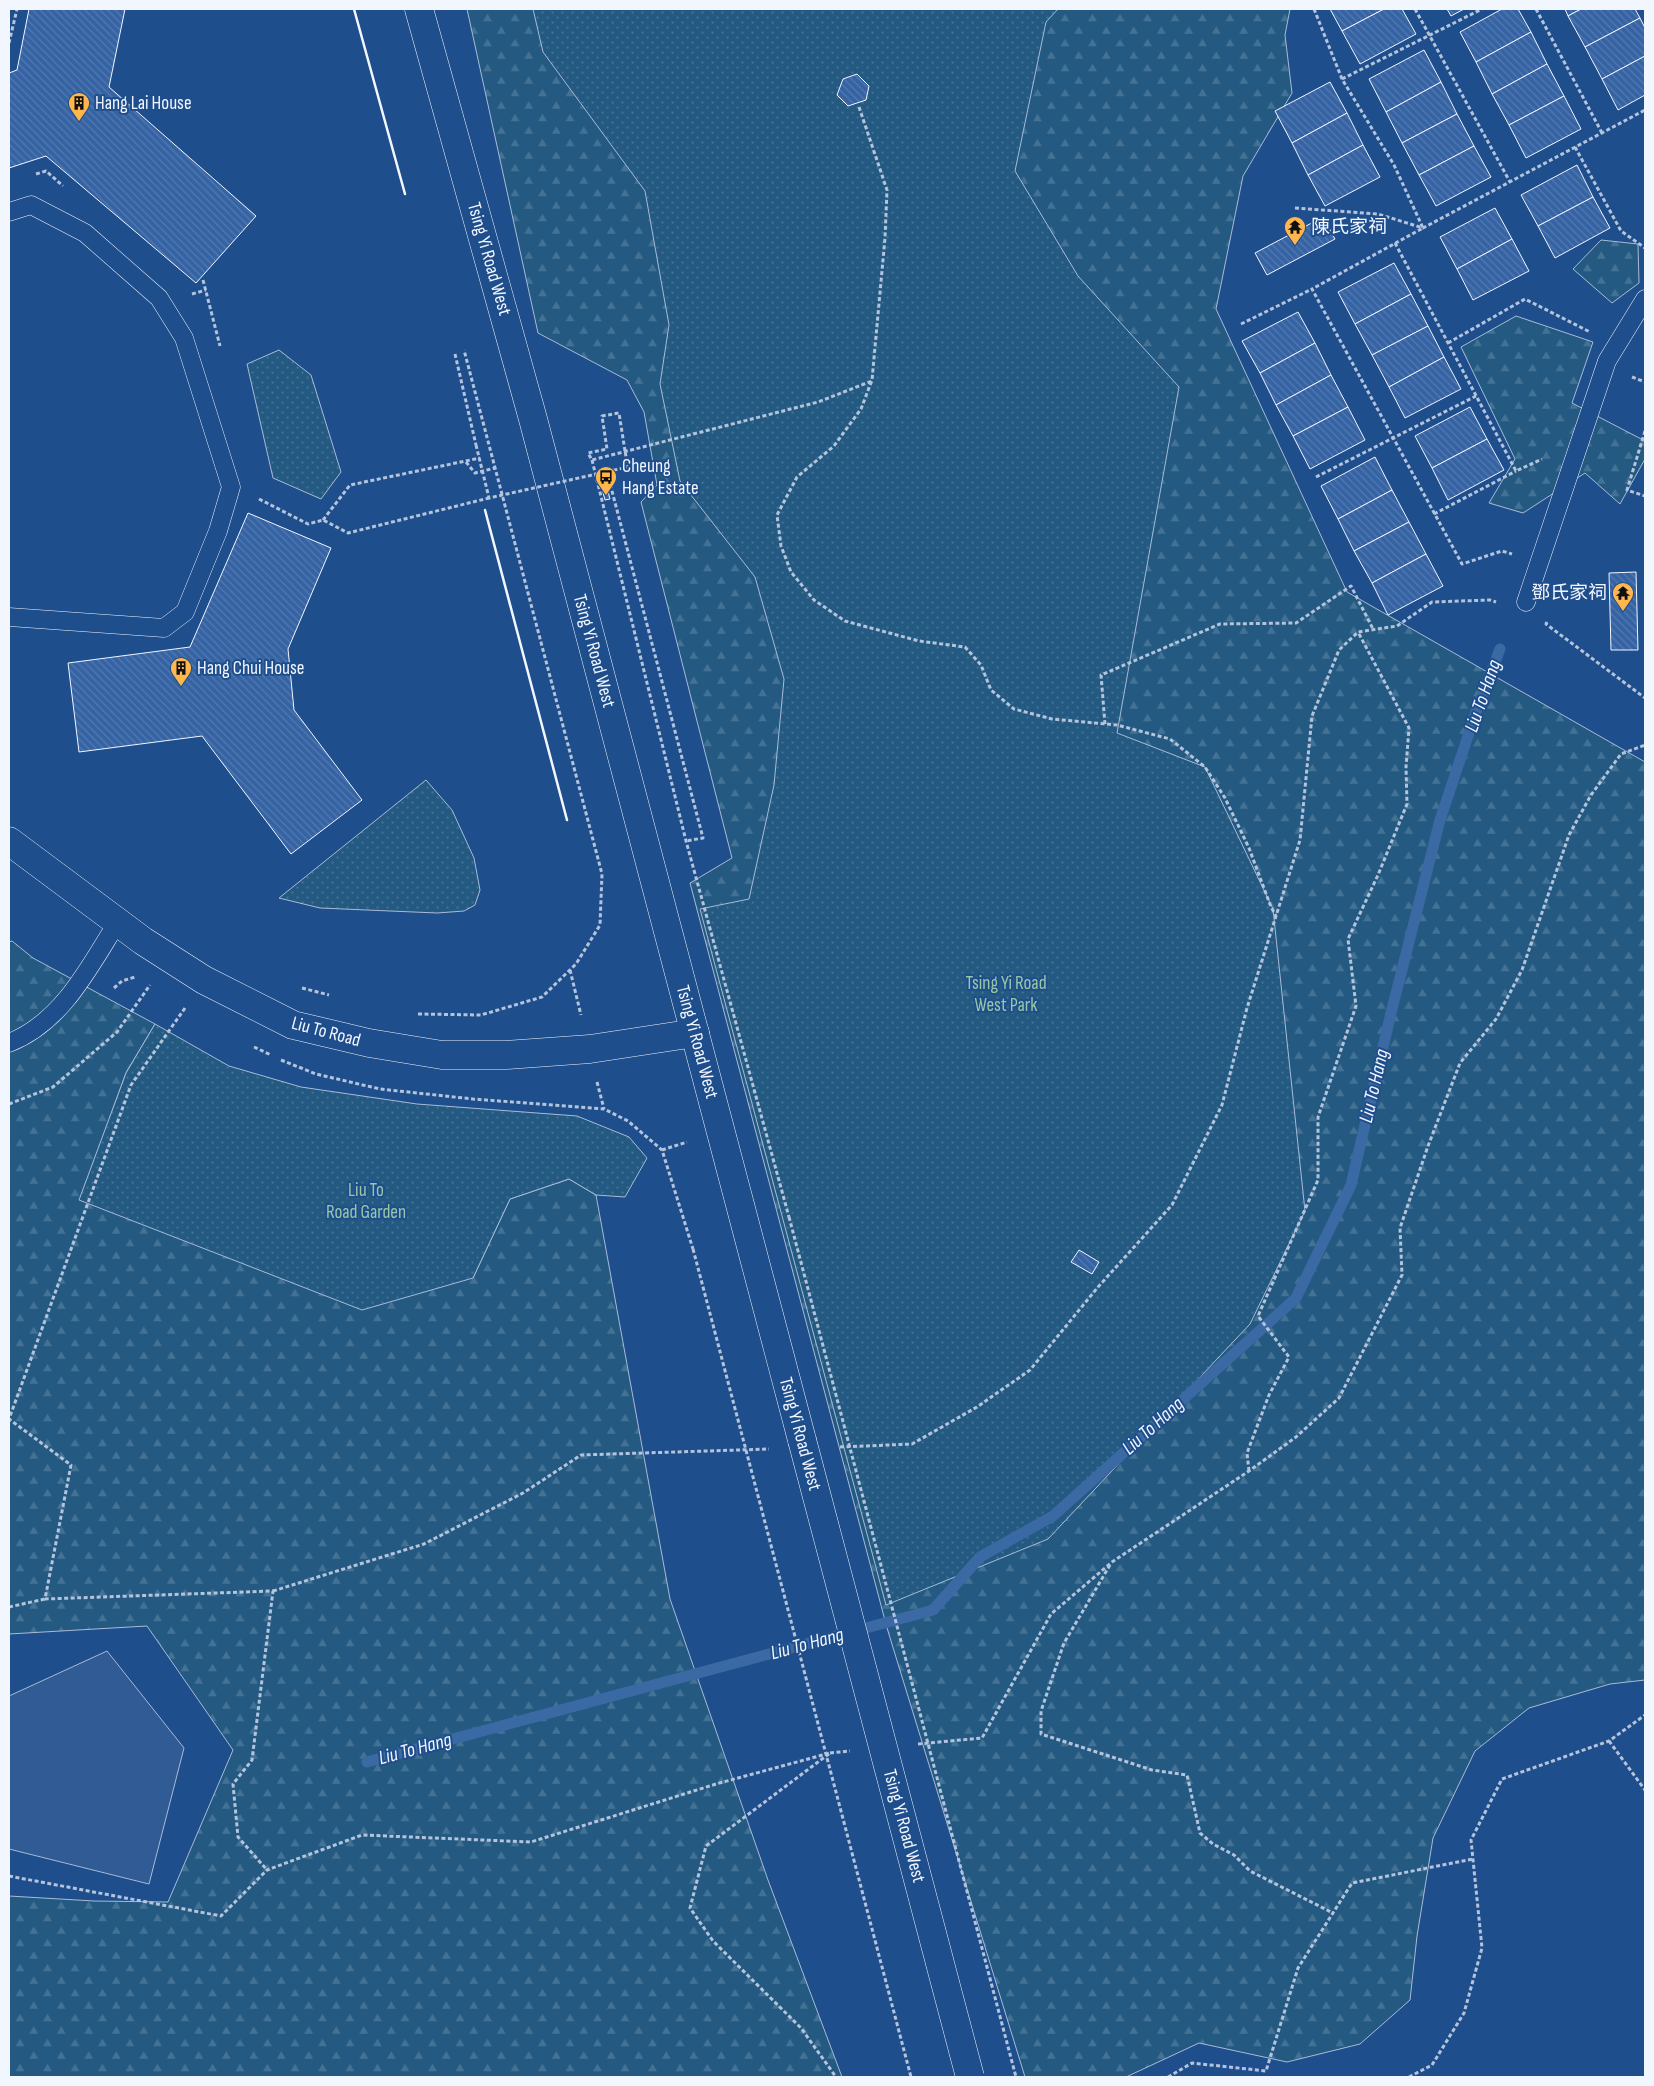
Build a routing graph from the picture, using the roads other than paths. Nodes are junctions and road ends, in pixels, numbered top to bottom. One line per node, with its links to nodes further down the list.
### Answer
1 (419, 9): 8 (main road, Tsing Yi Road West)
2 (9, 212): 5 (lane)
3 (1645, 299): 4 (lane)
4 (1526, 602)
5 (9, 617)
6 (9, 841): 7 (main road, Liu To Road)
7 (117, 923): 8 (main road, Liu To Road); 9 (lane)
8 (695, 1033): 10 (main road, Tsing Yi Road West, bridge)
9 (9, 1043)
10 (970, 2077)

